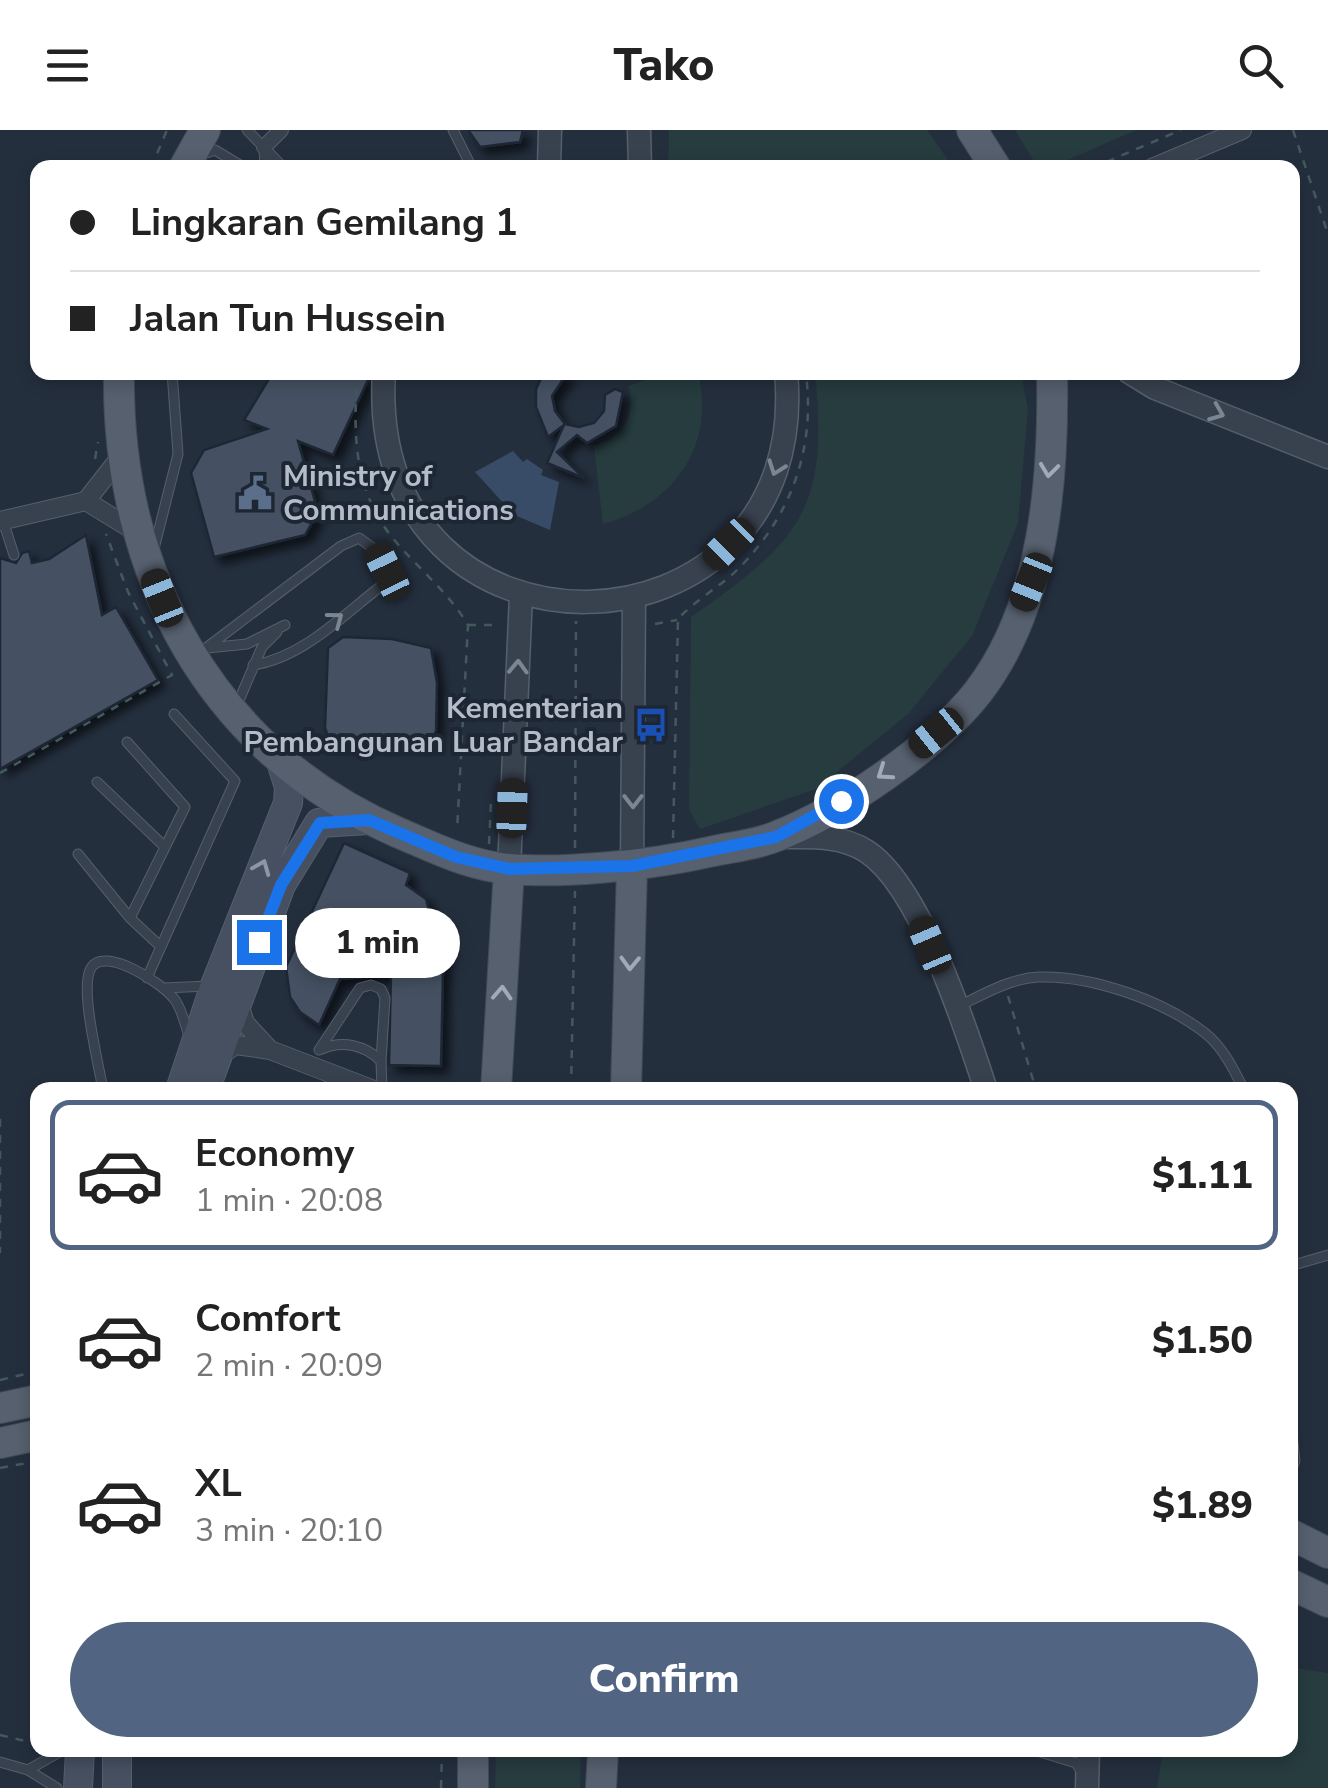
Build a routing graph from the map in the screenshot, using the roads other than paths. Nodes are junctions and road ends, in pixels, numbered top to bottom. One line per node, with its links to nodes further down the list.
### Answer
1 (246, 130): 9 (lane)
2 (281, 130): 9 (street)
3 (453, 130): 13 (lane)
4 (550, 130): 14 (street)
5 (639, 130): 15 (street)
6 (972, 130): 16 (main road)
7 (1242, 130): 17 (street)
8 (192, 147): 10 (lane)
9 (264, 147): 11 (lane); 12 (lane)
10 (232, 160)
11 (265, 160)
12 (276, 160)
13 (468, 160)
14 (548, 160)
15 (640, 160)
16 (991, 160)
17 (1171, 160)
18 (119, 380): 24 (main road)
19 (173, 380): 30 (lane)
20 (384, 380): 31 (street)
21 (787, 380): 32 (street, one-way to 32)
22 (1052, 380): 41 (main road, one-way to 41)
23 (1142, 380): 25 (street, one-way to 25)
24 (122, 455): 26 (street); 28 (main road)
25 (1328, 457)
26 (86, 501): 27 (street); 28 (street)
27 (2, 521): 29 (lane)
28 (138, 533): 30 (main road)
29 (14, 554)
30 (149, 567): 33 (main road)
31 (521, 594): 32 (street); 45 (street, one-way to 31)
32 (634, 599): 44 (street, one-way to 44)
33 (194, 646): 34 (lane); 34 (lane, one-way to 33); 35 (main road)
34 (253, 665): 35 (lane)
35 (234, 712): 38 (main road)
36 (174, 714): 47 (lane)
37 (127, 742): 42 (lane)
38 (281, 762): 40 (main road); 50 (main road, one-way to 38)
39 (97, 782): 42 (lane)
40 (369, 820): 45 (main road); 50 (main road)
41 (776, 837): 44 (main road); 51 (street)
42 (165, 847): 46 (lane)
43 (78, 854): 46 (lane)
44 (632, 866): 45 (main road); 63 (main road, one-way to 63)
45 (509, 869): 62 (main road, one-way to 45)
46 (130, 918): 47 (lane)
47 (161, 947): 48 (lane)
48 (147, 978): 49 (lane); 57 (lane)
49 (164, 988): 50 (lane); 54 (lane)
50 (226, 992): 52 (street); 54 (main road)
51 (956, 1008): 64 (street); 65 (lane)
52 (270, 1050): 54 (street); 56 (street)
53 (319, 1050): 55 (lane); 55 (lane); 56 (lane)
54 (204, 1053): 58 (main road); 59 (main road)
55 (380, 1061): 61 (lane)
56 (306, 1065): 60 (street)
57 (101, 1082)
58 (185, 1082)
59 (206, 1082)
60 (355, 1082)
61 (379, 1082)
62 (496, 1082)
63 (626, 1082)
64 (983, 1082)
65 (1239, 1082)
66 (1328, 1256): 67 (lane)
67 (1298, 1264)
68 (30, 1402): 69 (main road)
69 (0, 1408)
70 (30, 1439): 71 (main road)
71 (4, 1454)
72 (1298, 1538): 73 (main road)
73 (1328, 1553)
74 (1298, 1588): 75 (main road)
75 (1328, 1602)
76 (51, 1757): 84 (lane)
77 (80, 1757): 87 (main road)
78 (118, 1757): 88 (main road)
79 (474, 1757): 89 (main road)
80 (603, 1757): 90 (main road)
81 (1057, 1757): 85 (lane)
82 (1088, 1757): 85 (street)
83 (0, 1762): 84 (lane)
84 (28, 1770): 86 (lane)
85 (1087, 1784)
86 (56, 1788)
87 (78, 1788)
88 (117, 1788)
89 (473, 1788)
90 (601, 1788)

